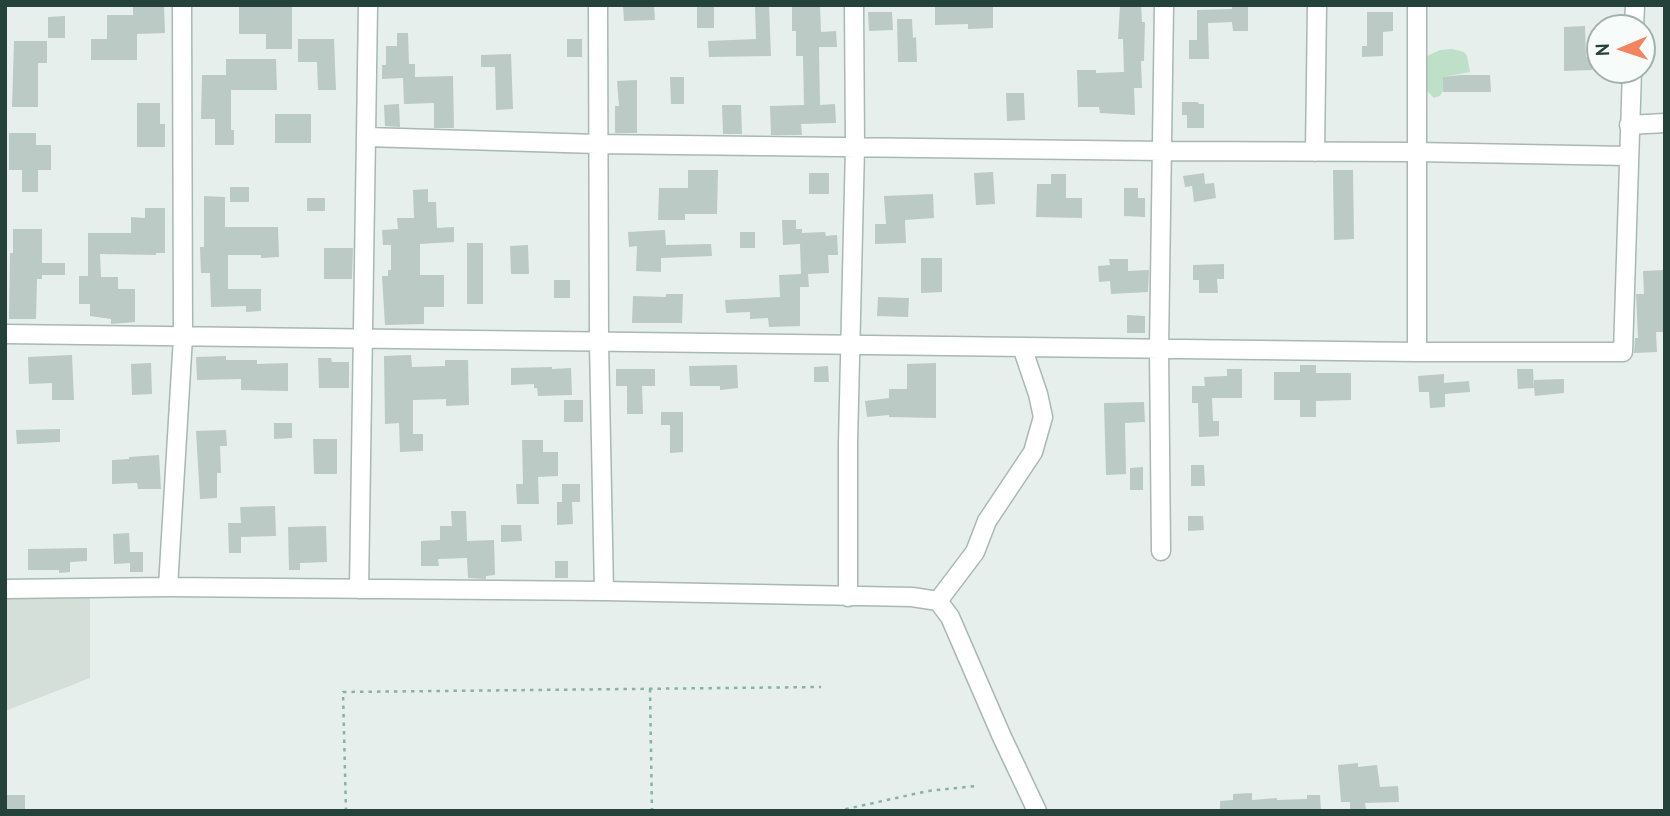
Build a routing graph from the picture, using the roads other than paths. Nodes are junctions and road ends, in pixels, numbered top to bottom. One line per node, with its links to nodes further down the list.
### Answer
1 (182, 5): 19 (street)
2 (368, 5): 11 (street)
3 (598, 5): 12 (street)
4 (854, 5): 13 (street)
5 (1164, 5): 14 (street)
6 (1317, 5): 15 (street)
7 (1417, 5): 16 (street)
8 (1631, 84): 10 (street)
9 (1665, 123): 10 (street)
10 (1629, 125): 17 (street)
11 (367, 137): 12 (street); 20 (street)
12 (597, 144): 13 (street); 21 (street)
13 (855, 147): 14 (street); 22 (street)
14 (1163, 151): 15 (street); 24 (street)
15 (1315, 152): 16 (street)
16 (1416, 152): 17 (street); 25 (street)
17 (1628, 156): 25 (street)
18 (5, 334): 19 (street)
19 (183, 337): 20 (street); 27 (street)
20 (364, 340): 21 (street); 29 (street)
21 (599, 343): 22 (street); 30 (street)
22 (852, 345): 23 (street); 31 (street)
23 (1022, 347): 24 (street); 32 (street)
24 (1159, 349): 25 (street); 26 (street)
25 (1417, 352)
26 (1161, 551)
27 (168, 587): 28 (street); 29 (street)
28 (5, 589)
29 (359, 589): 30 (street)
30 (604, 592): 31 (street)
31 (848, 597): 32 (street)
32 (938, 601): 33 (street)
33 (1037, 811)

